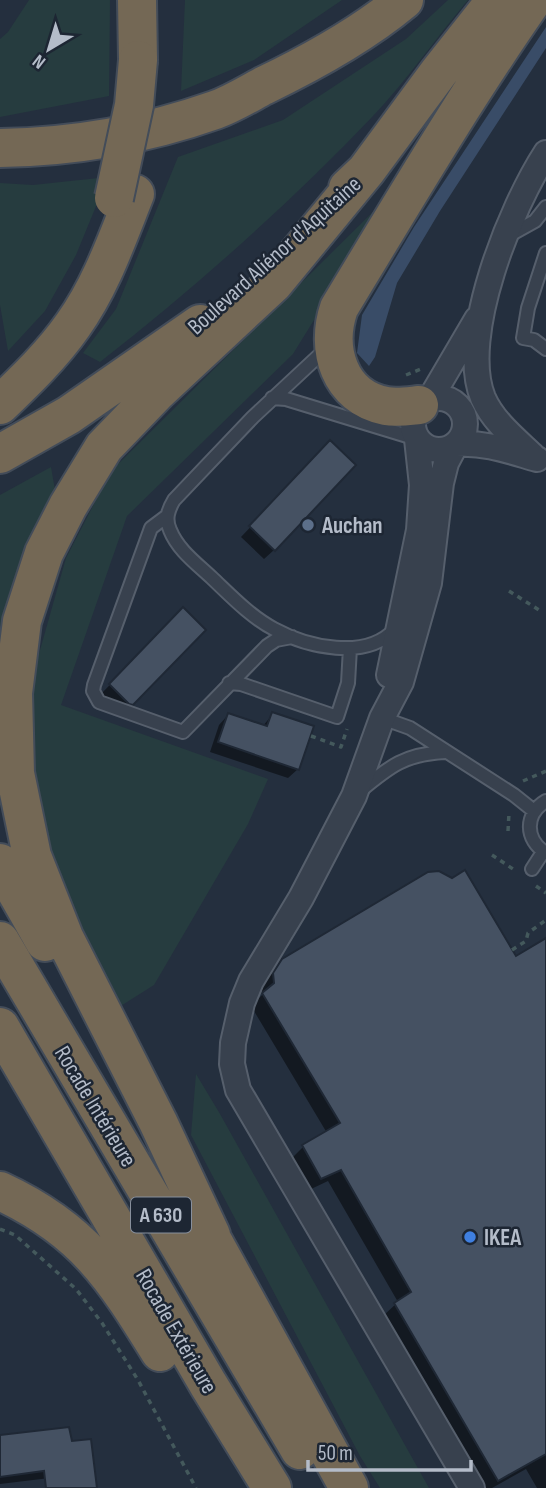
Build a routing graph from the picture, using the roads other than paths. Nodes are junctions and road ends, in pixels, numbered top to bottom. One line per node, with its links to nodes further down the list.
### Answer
1 (137, 0): 7 (highway)
2 (156, 0): 7 (highway)
3 (370, 0): 8 (highway)
4 (404, 0): 8 (highway)
5 (496, 0): 11 (highway, Boulevard Aliénor d'Aquitaine)
6 (533, 0): 17 (highway)
7 (148, 58): 12 (highway, bridge)
8 (216, 110): 9 (highway)
9 (0, 148)
10 (546, 153): 14 (street)
11 (366, 171): 24 (highway, Boulevard Aliénor d'Aquitaine); 42 (highway)
12 (124, 196): 19 (highway); 21 (highway)
13 (546, 207): 14 (lane)
14 (504, 237): 16 (street)
15 (546, 253): 18 (lane)
16 (481, 312): 22 (street); 25 (street)
17 (333, 342): 20 (lane); 22 (highway)
18 (546, 349)
19 (0, 381)
20 (272, 398): 22 (lane); 26 (lane)
21 (0, 405)
22 (422, 414): 23 (street); 23 (street); 27 (street)
23 (456, 444): 25 (street); 31 (street)
24 (0, 454)
25 (541, 462)
26 (167, 516): 28 (lane); 30 (lane)
27 (400, 623): 29 (lane); 31 (street)
28 (292, 637): 29 (lane); 30 (lane)
29 (350, 648): 30 (lane)
30 (229, 683)
31 (382, 718): 32 (lane); 33 (street)
32 (446, 751): 33 (lane); 35 (lane)
33 (354, 796): 47 (street)
34 (546, 802): 35 (lane)
35 (534, 811): 36 (lane)
36 (545, 852): 38 (lane)
37 (0, 863): 42 (highway)
38 (532, 869)
39 (0, 940): 45 (highway, Rocade Intérieure / A 630)
40 (0, 1027): 44 (highway, Rocade Extérieure / A 630)
41 (0, 1191): 43 (highway)
42 (211, 1235): 46 (highway)
43 (248, 1488)
44 (272, 1488)
45 (323, 1488)
46 (349, 1488)
47 (472, 1488)

